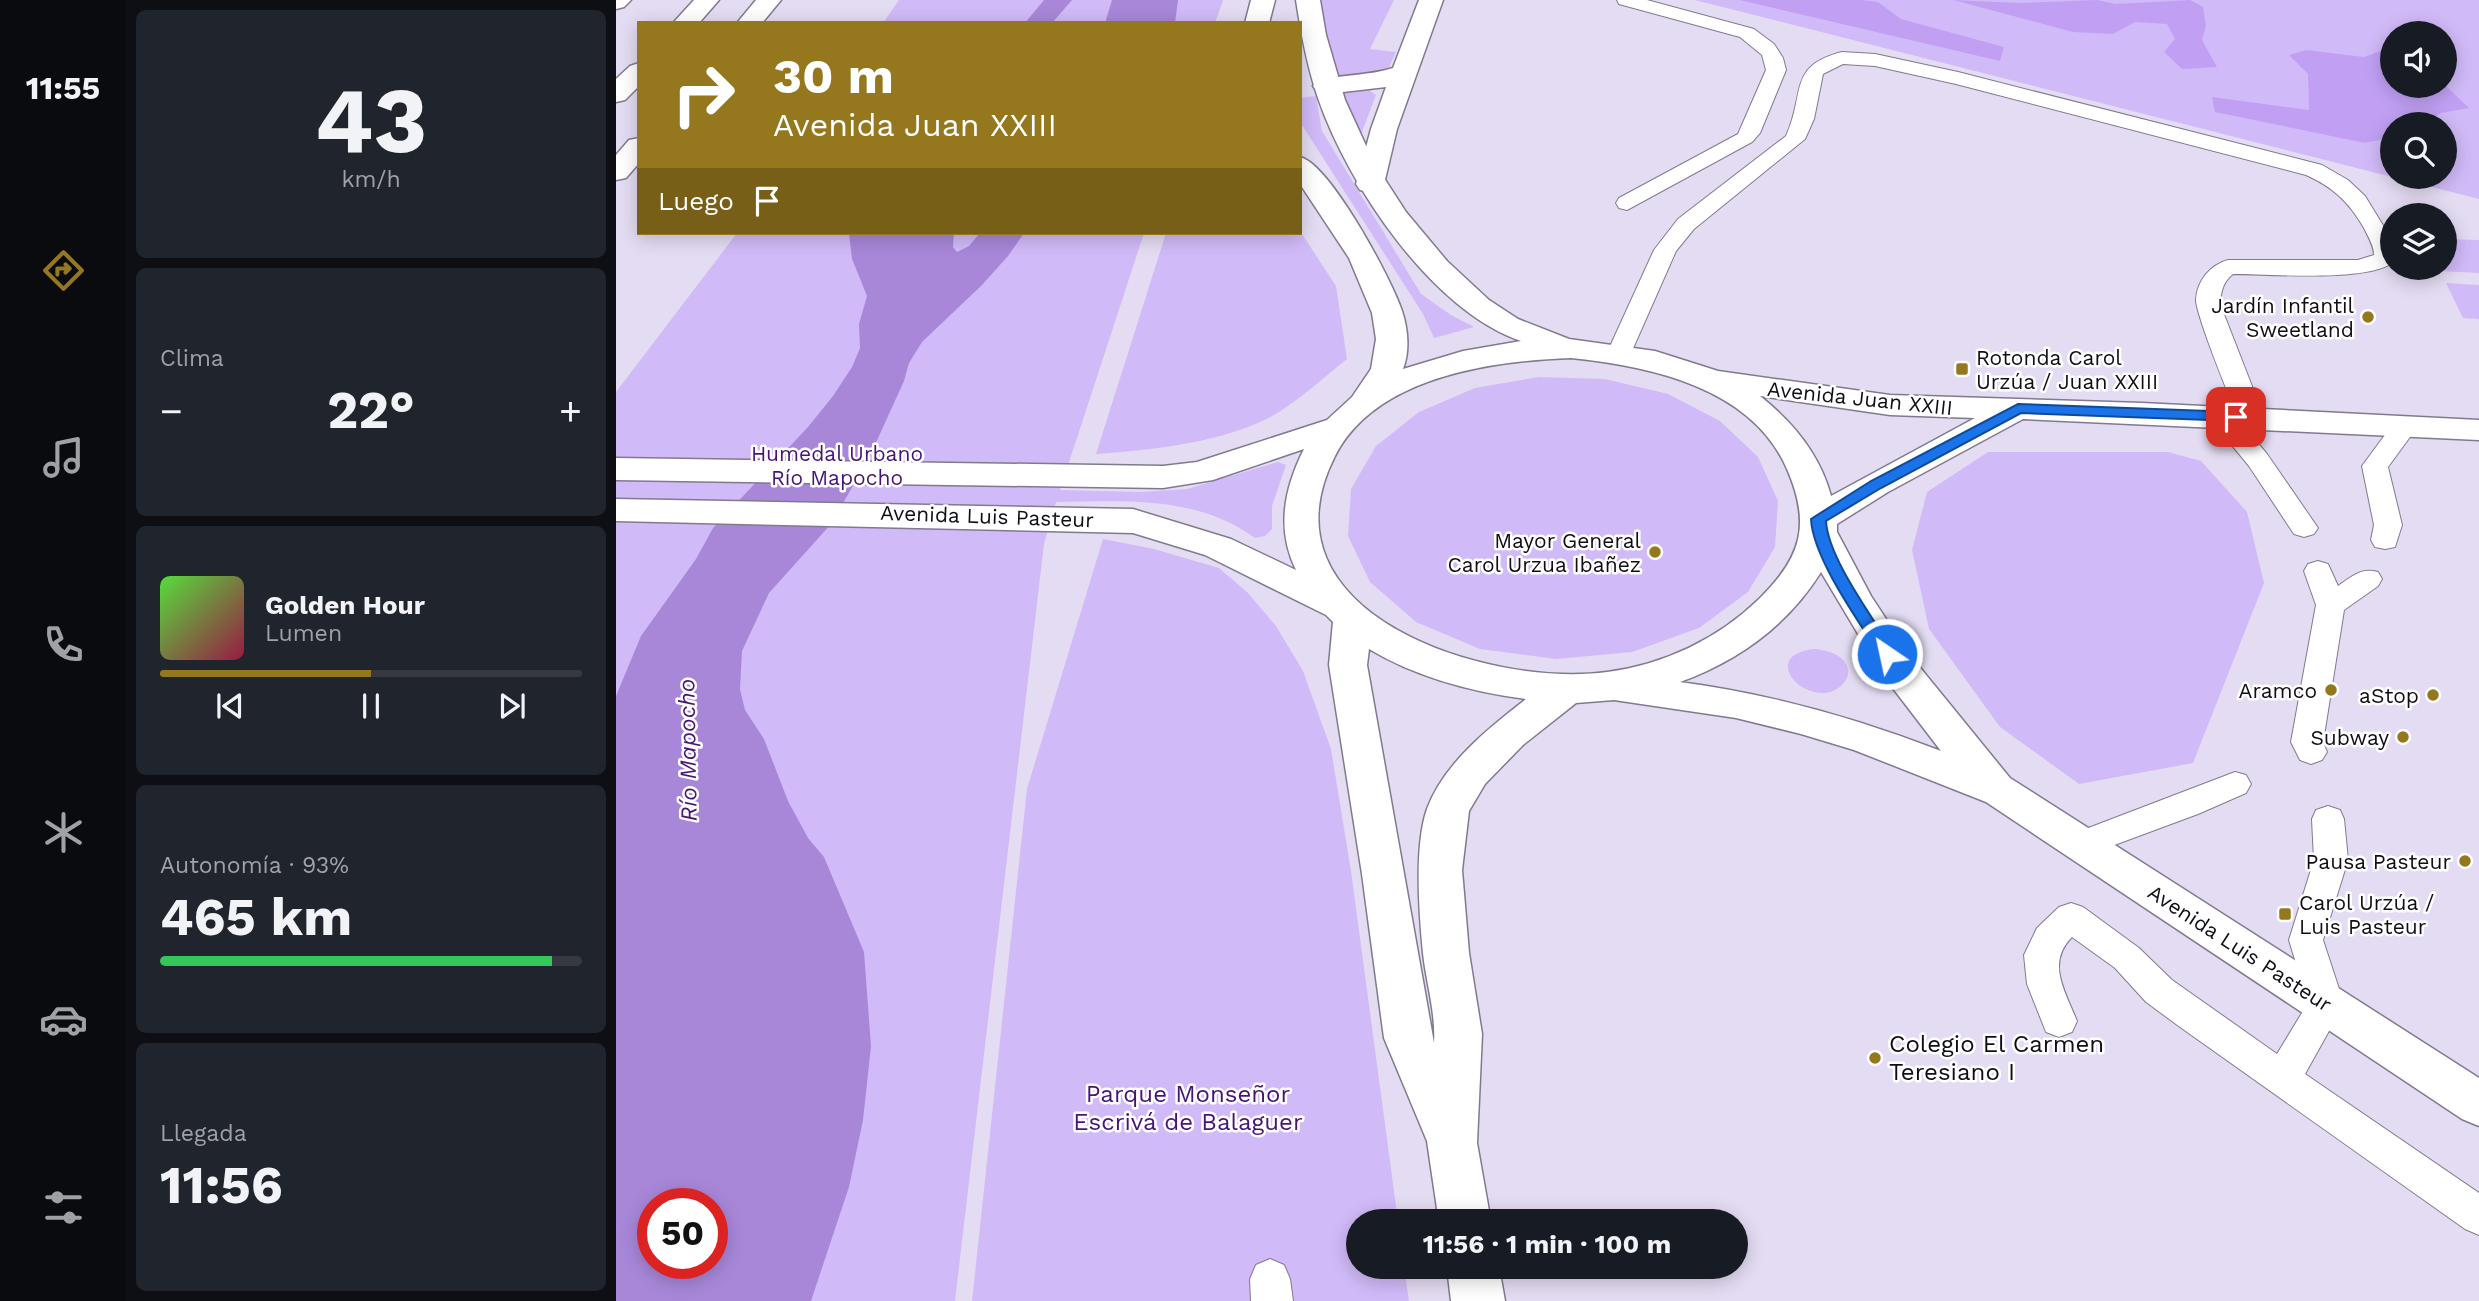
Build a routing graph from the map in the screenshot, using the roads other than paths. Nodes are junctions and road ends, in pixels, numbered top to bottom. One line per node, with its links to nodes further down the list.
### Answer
1 (707, 0): 7 (main road)
2 (769, 0): 8 (main road)
3 (1263, 0): 9 (main road)
4 (1308, 0): 12 (main road)
5 (1431, 0): 11 (main road)
6 (1626, 0): 18 (lane)
7 (687, 21)
8 (751, 21)
9 (1257, 21)
10 (637, 73): 13 (main road)
11 (1404, 73): 12 (main road); 17 (main road)
12 (1313, 88): 17 (main road)
13 (616, 94)
14 (637, 148): 16 (main road)
15 (1302, 168): 23 (main road)
16 (616, 172)
17 (1370, 184): 19 (main road)
18 (1627, 203)
19 (1571, 348): 20 (main road); 23 (main road)
20 (1619, 353): 21 (main road); 24 (lane)
21 (1703, 377): 22 (main road, Avenida Juan XXIII); 29 (main road)
22 (2018, 409): 24 (main road, Avenida Juan XXIII); 29 (main road, Avenida Juan XXIII)
23 (1351, 416): 27 (main road, Avenida Luis Pasteur); 35 (main road)
24 (2236, 417): 25 (main road, Avenida Juan XXIII); 30 (lane)
25 (2405, 426): 26 (main road, Avenida Juan XXIII); 31 (lane)
26 (2479, 430)
27 (616, 469)
28 (616, 510): 35 (main road, Avenida Luis Pasteur)
29 (1819, 526): 36 (main road); 39 (main road, Avenida Luis Pasteur)
30 (2304, 528)
31 (2385, 540)
32 (2318, 571): 34 (lane)
33 (2368, 579): 34 (lane)
34 (2330, 605): 37 (lane)
35 (1346, 613): 36 (main road, Avenida Luis Pasteur); 46 (main road)
36 (1586, 687): 39 (main road, Avenida Luis Pasteur); 46 (main road)
37 (2305, 747)
38 (2235, 784): 41 (lane)
39 (2001, 791): 41 (main road, Avenida Luis Pasteur)
40 (2328, 818): 42 (lane)
41 (2082, 844): 42 (main road, Avenida Luis Pasteur)
42 (2326, 1004): 44 (lane); 45 (main road, Avenida Luis Pasteur)
43 (2059, 1021): 44 (lane)
44 (2283, 1079): 48 (lane)
45 (2479, 1104)
46 (1452, 1143): 47 (main road)
47 (1463, 1209)
48 (2479, 1216)
49 (1475, 1279): 50 (main road)
50 (1478, 1301)

